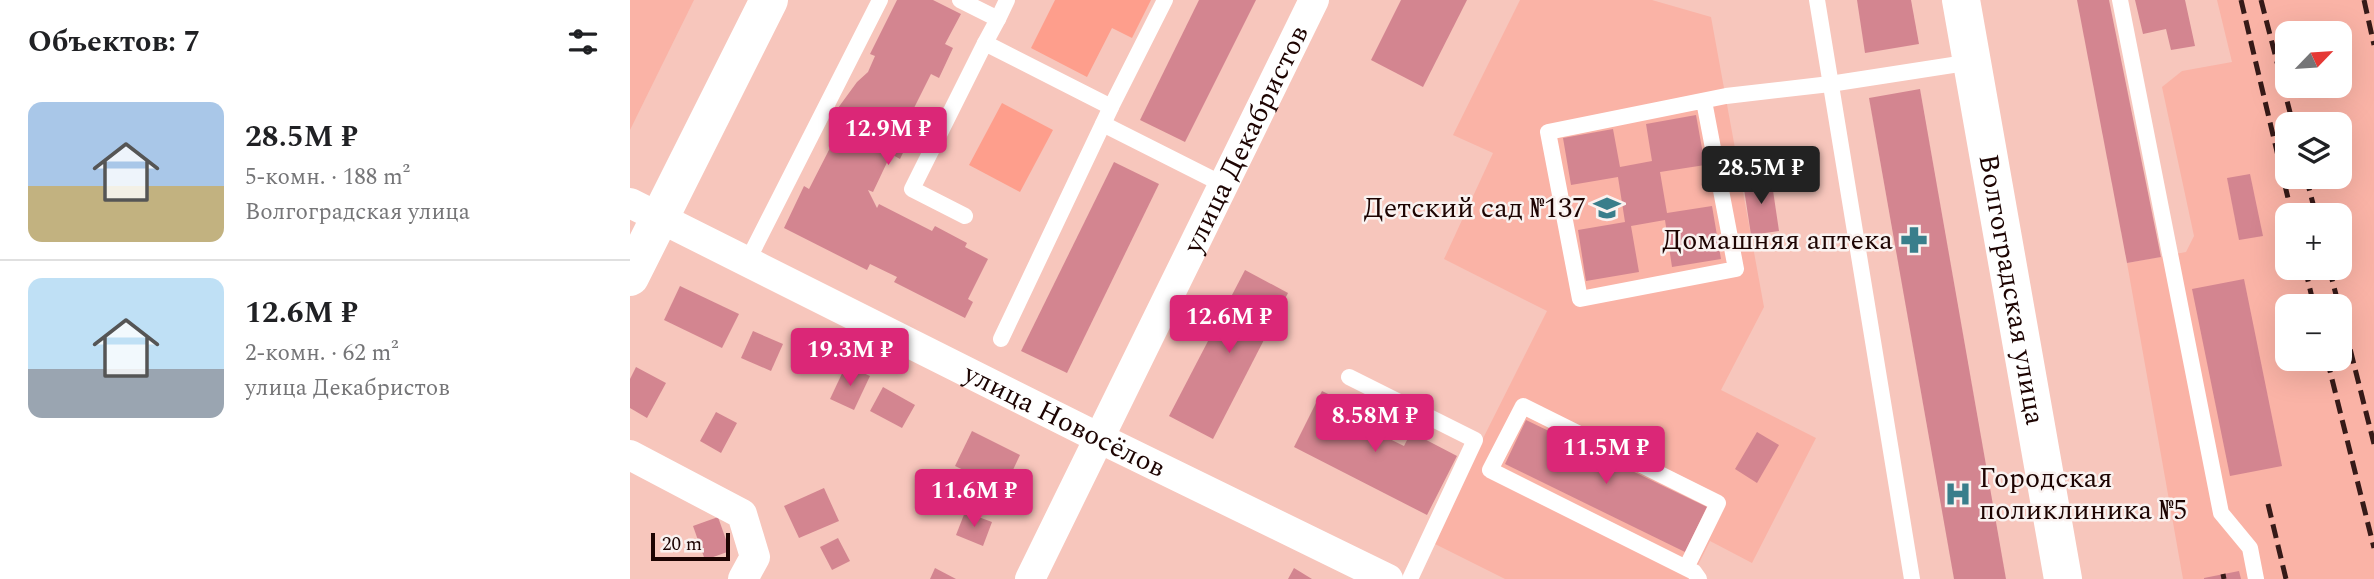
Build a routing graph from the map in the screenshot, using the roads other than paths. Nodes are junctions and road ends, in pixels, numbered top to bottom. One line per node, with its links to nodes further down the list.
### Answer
1 (768, 0): 18 (street)
2 (880, 0): 20 (lane)
3 (960, 0): 10 (lane)
4 (1007, 0): 10 (lane)
5 (1165, 0): 15 (lane)
6 (1314, 0): 17 (street, улица Декабристов)
7 (1817, 0): 13 (lane)
8 (1961, 0): 12 (street, Волгоградская улица)
9 (2120, 0): 34 (lane)
10 (998, 19): 11 (lane)
11 (985, 43): 15 (lane); 19 (lane)
12 (1972, 62): 13 (lane); 33 (street, Волгоградская улица)
13 (1829, 84): 14 (lane); 32 (lane)
14 (1704, 101): 14 (lane)
15 (1111, 107): 16 (lane)
16 (1103, 124): 17 (lane); 22 (lane)
17 (1224, 184): 24 (street, улица Декабристов)
18 (645, 211): 20 (street, улица Новосёлов); 21 (street)
19 (965, 216)
20 (748, 260): 24 (street, улица Новосёлов)
21 (630, 277)
22 (1001, 339)
23 (1349, 377): 30 (lane)
24 (1099, 438): 28 (street, улица Декабристов); 29 (street, улица Новосёлов)
25 (630, 454): 27 (street)
26 (1686, 568): 26 (lane); 31 (lane)
27 (743, 579)
28 (1030, 579)
29 (1388, 579)
30 (1410, 579)
31 (1699, 579)
32 (1912, 579)
33 (2063, 579)
34 (2256, 579)

